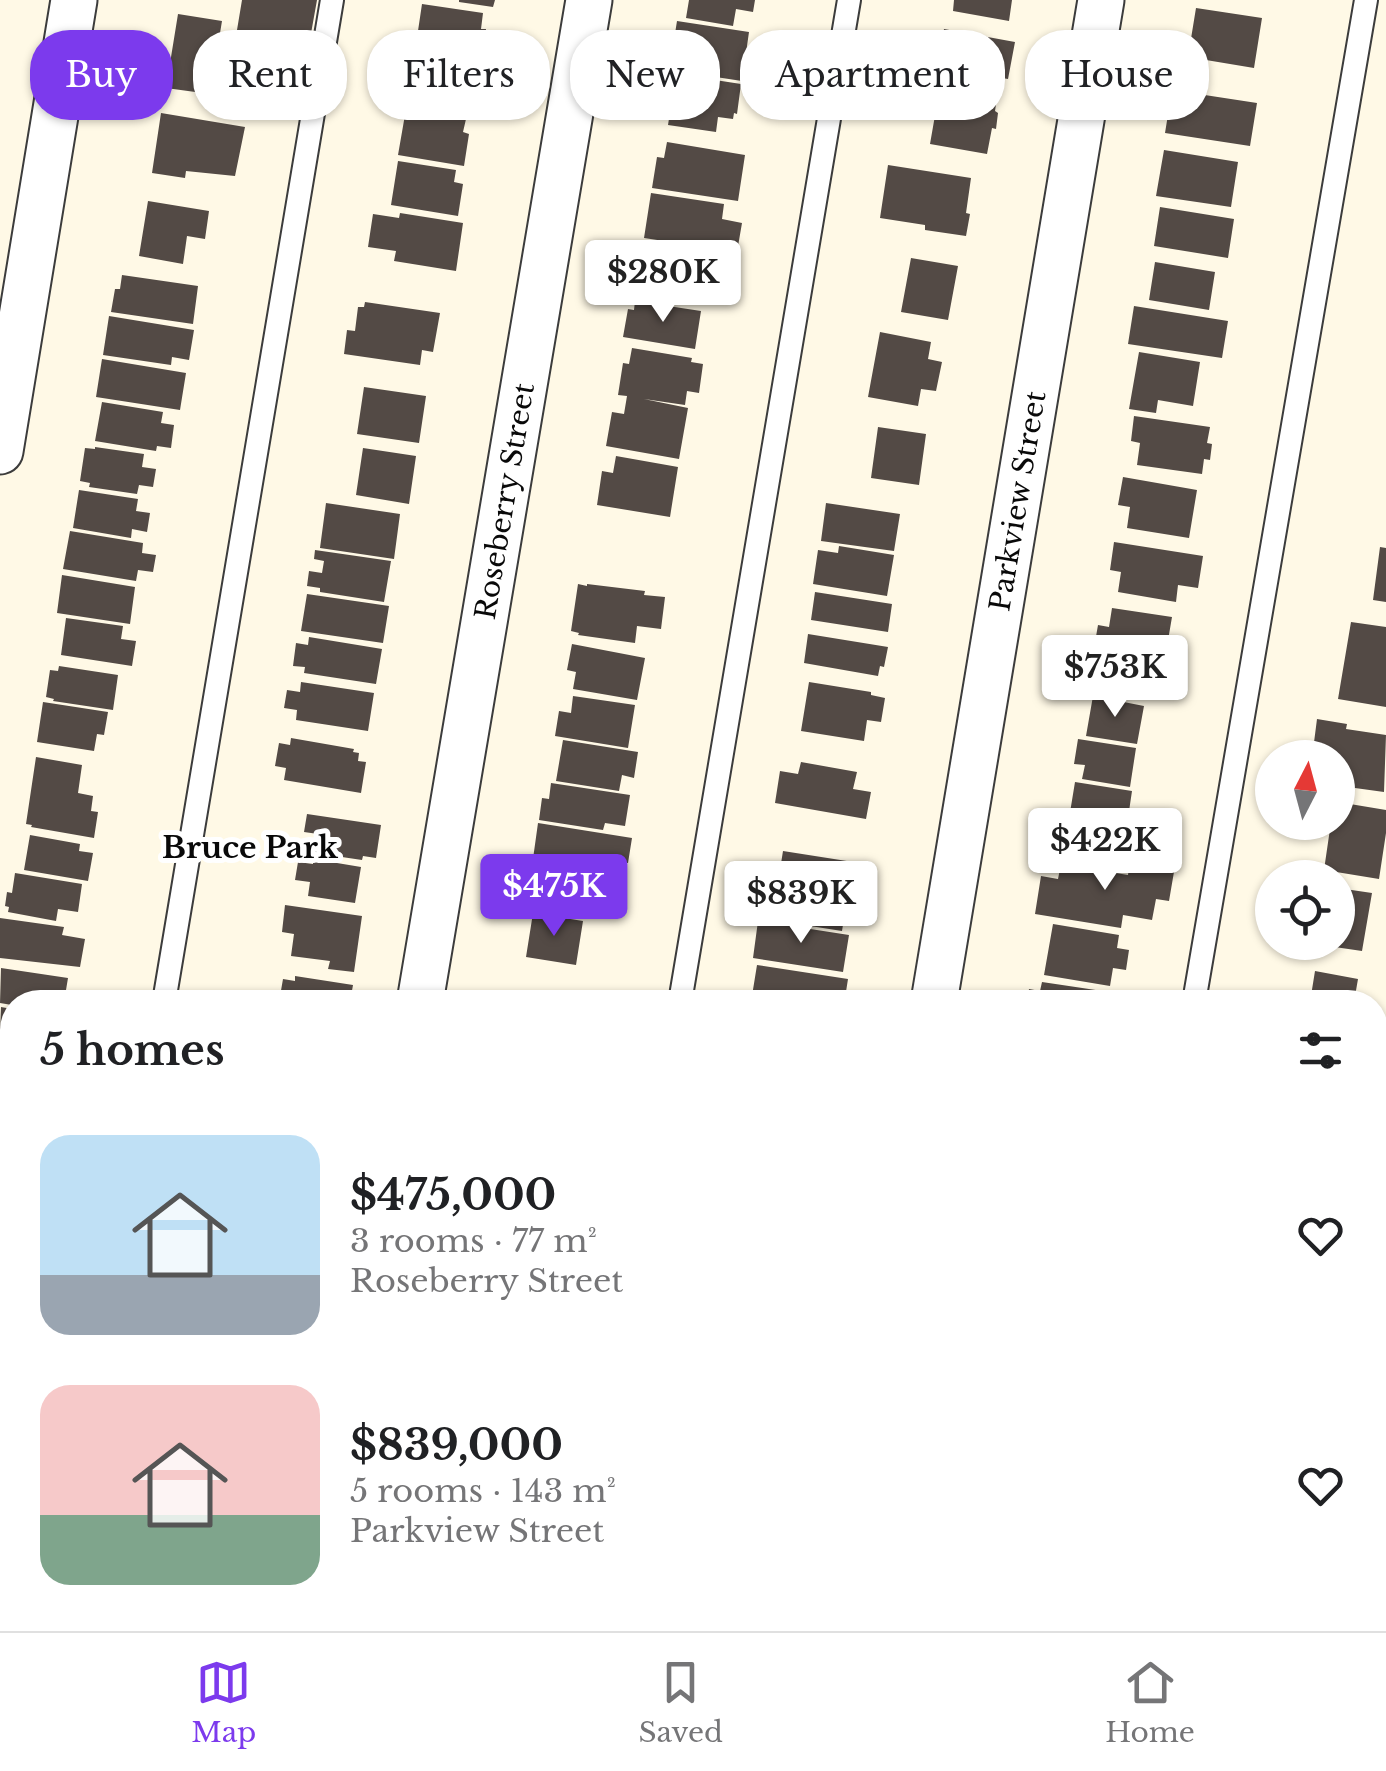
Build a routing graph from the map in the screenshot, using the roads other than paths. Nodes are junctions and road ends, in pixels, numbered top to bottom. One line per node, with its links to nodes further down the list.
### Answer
1 (74, 0): 7 (street)
2 (332, 0): 8 (lane)
3 (589, 0): 9 (street, Roseberry Street)
4 (849, 0): 10 (lane)
5 (1102, 0): 11 (street, Parkview Street)
6 (1366, 0): 12 (lane)
7 (0, 451)
8 (166, 990)
9 (422, 990)
10 (682, 990)
11 (936, 990)
12 (1196, 990)

